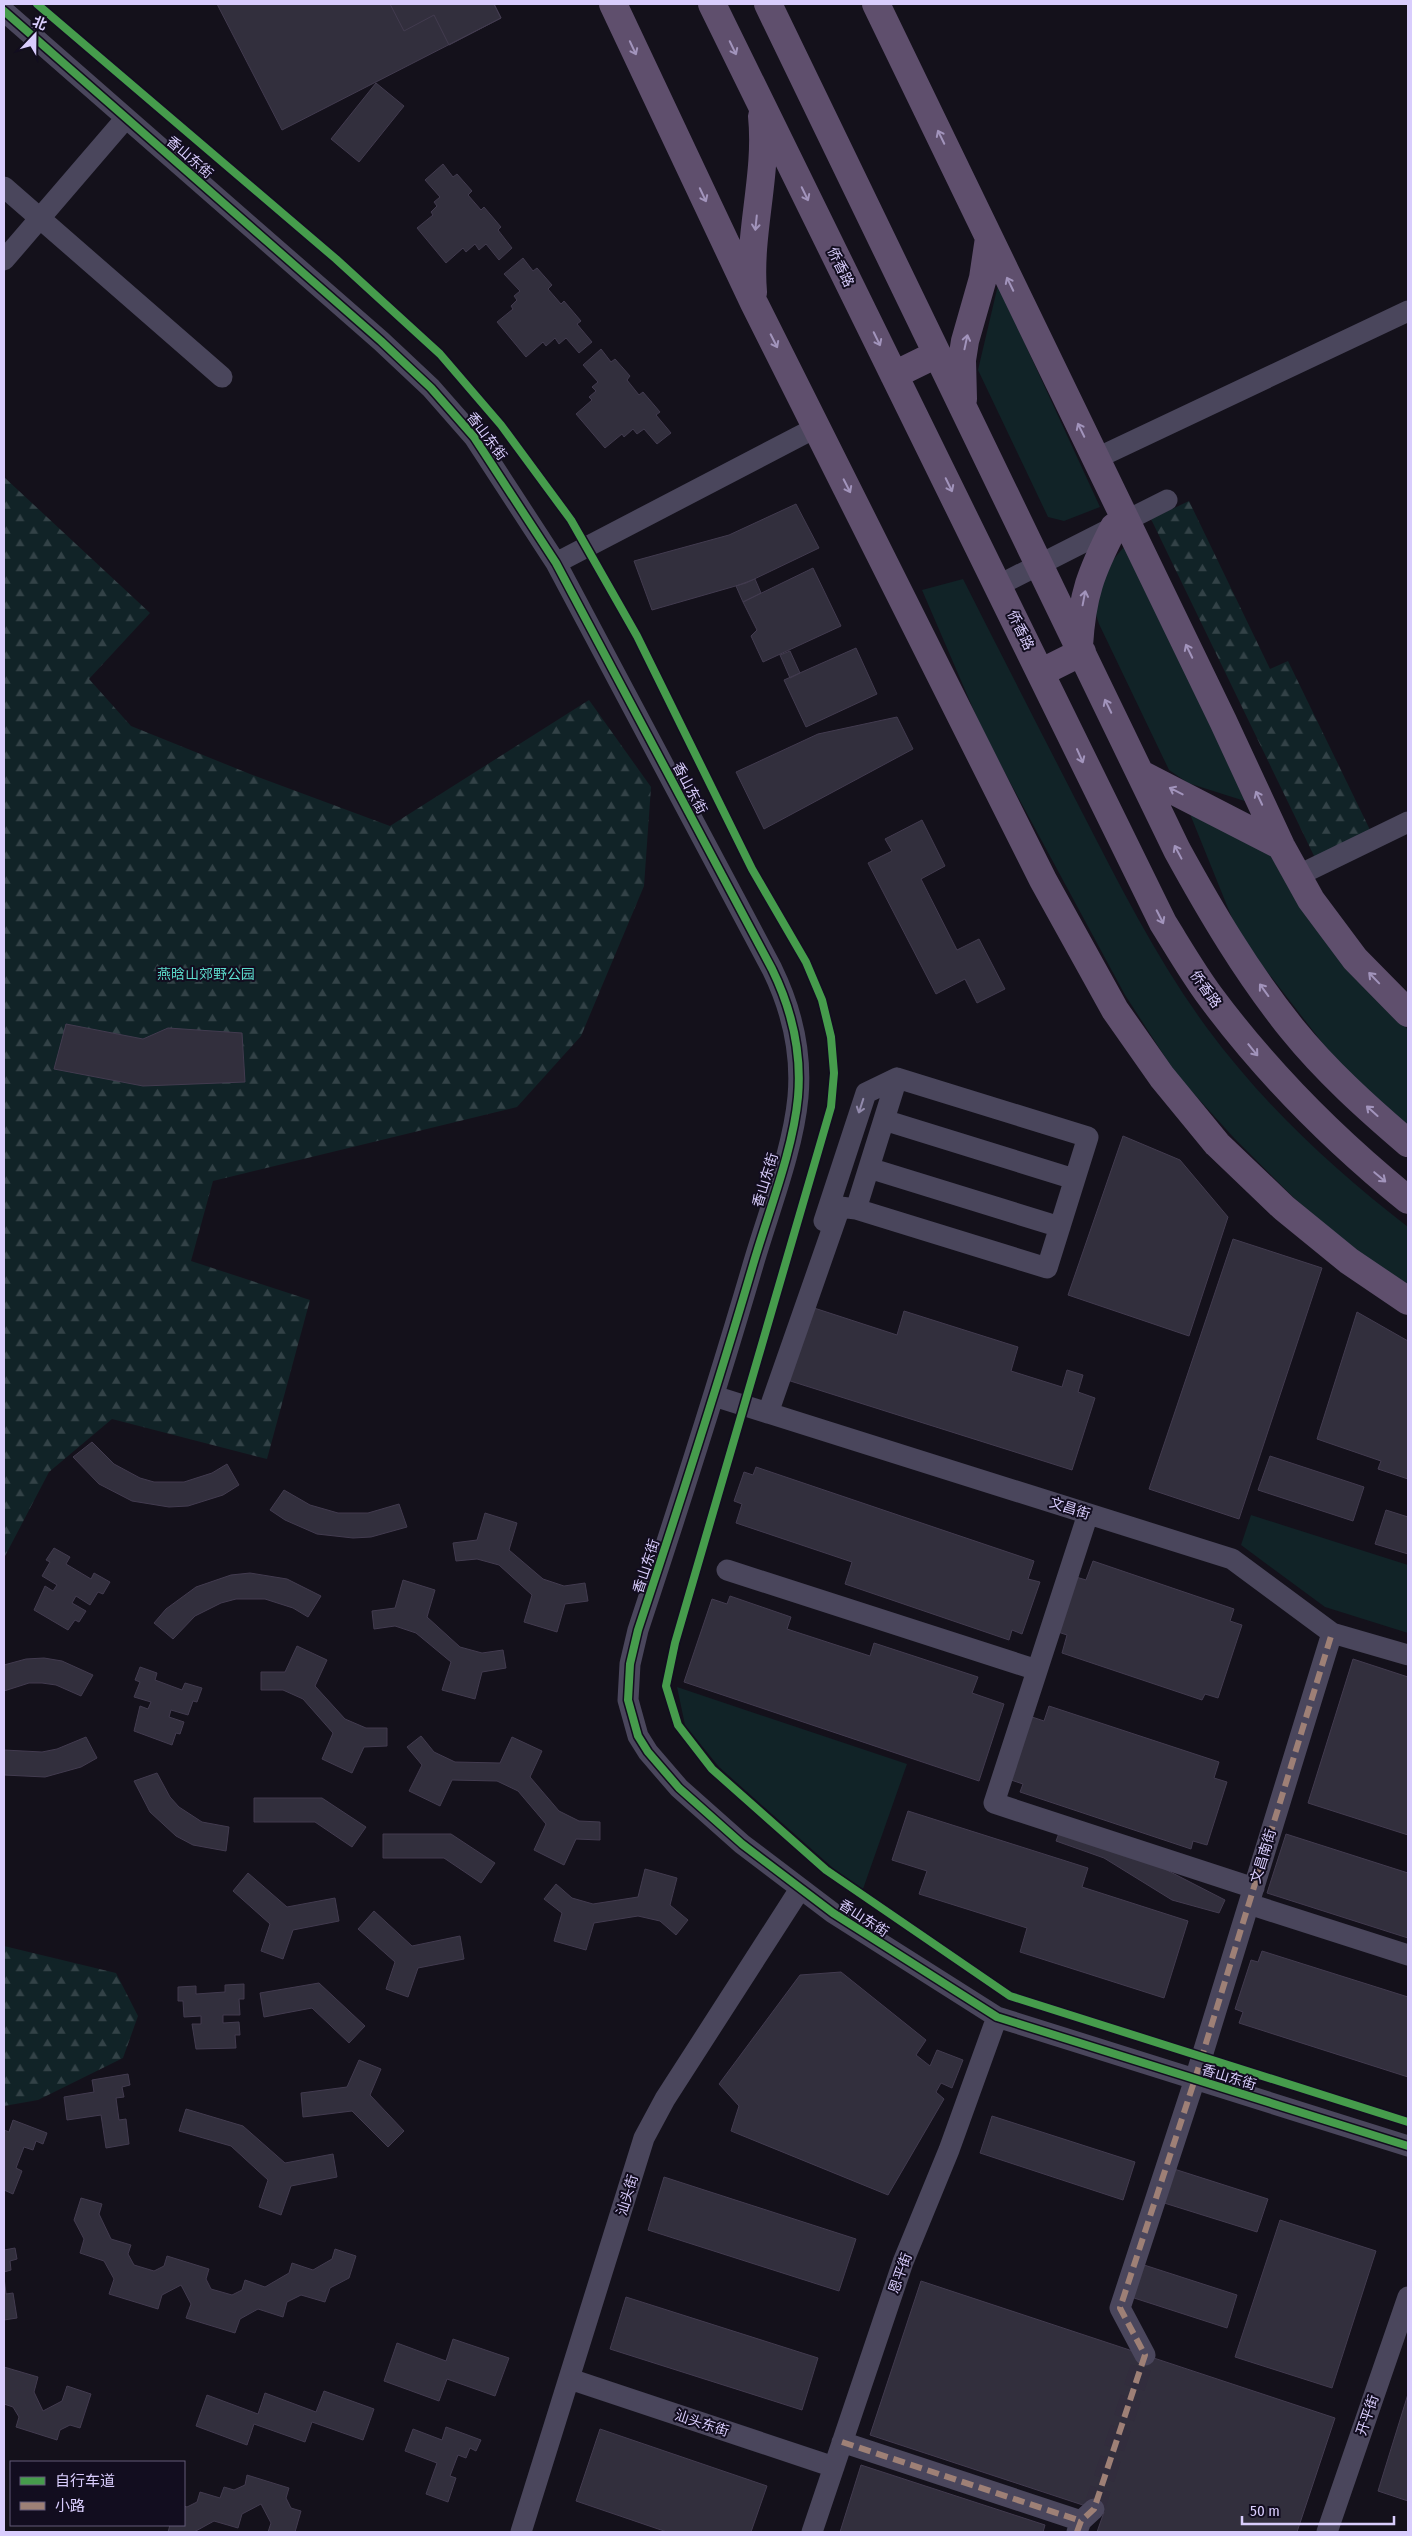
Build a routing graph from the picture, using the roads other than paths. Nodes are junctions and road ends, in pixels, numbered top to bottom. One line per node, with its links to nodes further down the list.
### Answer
1 (613, 4): 12 (main road, one-way to 12)
2 (712, 4): 6 (main road, 侨香路, one-way to 6)
3 (768, 4): 14 (main road)
4 (876, 4): 10 (main road, one-way to 4)
5 (4, 11): 7 (street, 香山东街)
6 (761, 105): 12 (main road, one-way to 12); 15 (main road, 侨香路, one-way to 15)
7 (126, 118): 9 (street); 22 (street, 香山东街)
8 (4, 187): 9 (street)
9 (40, 218): 11 (street); 16 (street)
10 (989, 238): 17 (main road, one-way to 10); 19 (main road, one-way to 10)
11 (4, 260)
12 (754, 303): 18 (main road, one-way to 18)
13 (1408, 311): 19 (street)
14 (937, 354): 15 (main road); 17 (main road)
15 (894, 375): 24 (main road, 侨香路, one-way to 24)
16 (222, 377)
17 (963, 408): 23 (main road)
18 (817, 427): 22 (street); 40 (main road, one-way to 40)
19 (1095, 460): 21 (main road)
20 (1167, 500): 21 (street)
21 (1120, 524): 23 (street); 25 (main road, one-way to 21); 29 (main road, one-way to 21)
22 (556, 563): 41 (street, 香山东街)
23 (1040, 564): 24 (street); 25 (main road)
24 (998, 585): 26 (main road, 侨香路)
25 (1080, 649): 26 (main road); 27 (main road, one-way to 25)
26 (1042, 672): 37 (main road, 侨香路, one-way to 37)
27 (1141, 774): 29 (main road, one-way to 27); 34 (main road, one-way to 27)
28 (1408, 822): 30 (street)
29 (1281, 846): 30 (main road)
30 (1297, 876): 31 (main road, one-way to 30)
31 (1408, 1013)
32 (897, 1078): 33 (street); 36 (street); 42 (street, one-way to 42)
33 (884, 1120): 35 (street); 36 (street)
34 (1408, 1143)
35 (869, 1168): 38 (street); 39 (street)
36 (1074, 1179): 39 (street)
37 (1408, 1200)
38 (856, 1209): 39 (street); 42 (street)
39 (1060, 1227)
40 (1408, 1301)
41 (714, 1396): 42 (street, 文昌街); 48 (street, 香山东街)
42 (764, 1412): 43 (street, 文昌街)
43 (1088, 1514): 45 (street, 文昌街); 47 (street)
44 (727, 1570): 47 (street)
45 (1332, 1633): 46 (street, 文昌街); 49 (street, 文昌南街)
46 (1408, 1656)
47 (1037, 1670): 49 (street)
48 (800, 1889): 51 (street, 香山东街); 56 (street, 汕头街)
49 (1251, 1896): 50 (street); 52 (street, 文昌南街)
50 (1408, 1955)
51 (998, 2017): 52 (street, 香山东街); 57 (street, 恩平街)
52 (1195, 2079): 53 (street, 香山东街); 55 (street, 文昌南街)
53 (1408, 2146)
54 (1408, 2297): 62 (street, 开平街)
55 (1144, 2355)
56 (570, 2379): 58 (street, 汕头东街); 60 (street, 汕头街)
57 (842, 2442): 58 (street, 恩平街); 59 (street)
58 (834, 2467): 61 (street, 恩平街)
59 (1084, 2520)
60 (521, 2532)
61 (812, 2532)
62 (1327, 2532)

